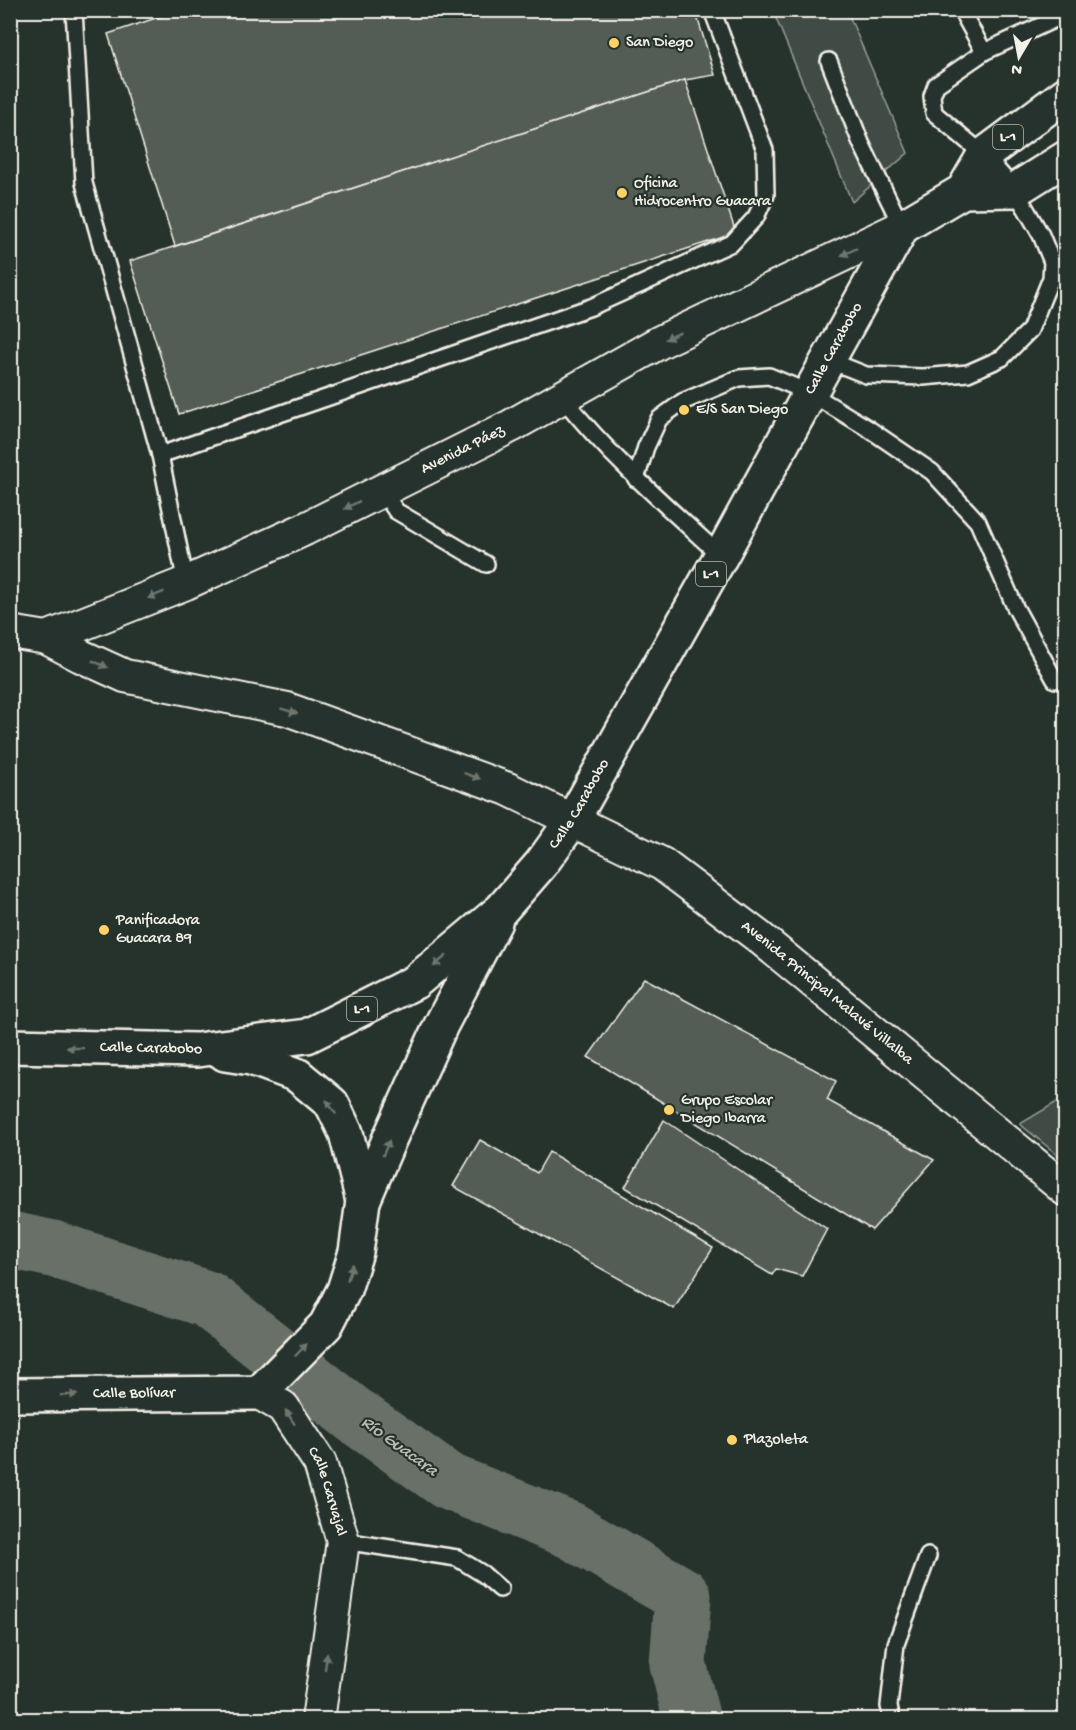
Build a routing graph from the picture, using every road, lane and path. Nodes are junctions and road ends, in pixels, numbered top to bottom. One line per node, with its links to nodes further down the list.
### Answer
1 (74, 10): 16 (lane)
2 (712, 10): 16 (lane)
3 (961, 10): 5 (lane)
4 (1065, 14): 5 (lane)
5 (984, 52): 8 (lane)
6 (829, 61): 12 (lane)
7 (1065, 94): 8 (main road, L-1)
8 (984, 155): 10 (lane); 11 (main road, L-1)
9 (1065, 158): 10 (main road)
10 (1015, 190): 11 (main road, L-1); 13 (lane)
11 (963, 191): 12 (main road, L-1)
12 (902, 227): 13 (main road, Calle Carabobo / L-1); 15 (street, Avenida Páez, one-way to 15)
13 (828, 360): 14 (main road, Calle Carabobo / L-1)
14 (810, 393): 17 (lane); 19 (main road, Calle Carabobo / L-1); 24 (lane)
15 (562, 397): 17 (lane); 18 (street, Avenida Páez)
16 (160, 455): 21 (lane)
17 (636, 479): 19 (lane)
18 (382, 490): 20 (lane); 21 (street, Avenida Páez, one-way to 21)
19 (721, 556): 25 (main road, Calle Carabobo / L-1)
20 (486, 564)
21 (186, 583): 23 (street, Avenida Páez, one-way to 23)
22 (10, 632): 23 (street)
23 (47, 638): 25 (street, Avenida Principal Malavé Villalba, one-way to 25)
24 (1055, 680)
25 (572, 821): 26 (main road, Calle Carabobo / L-1); 29 (street, Avenida Principal Malavé Villalba)
26 (501, 910): 28 (main road, Calle Carabobo / L-1, one-way to 28); 30 (main road, L-1, one-way to 26)
27 (10, 1046): 28 (main road, Calle Carabobo / L-1, one-way to 27)
28 (197, 1050): 30 (main road, L-1, one-way to 28)
29 (1065, 1190)
30 (363, 1201): 31 (main road, L-1, one-way to 30)
31 (268, 1384): 32 (main road, Calle Bolívar, one-way to 31); 33 (street, Calle Carvajal, one-way to 31)
32 (10, 1395)
33 (342, 1541): 35 (lane); 36 (street, Calle Carvajal, one-way to 33)
34 (928, 1556): 37 (lane)
35 (500, 1589)
36 (318, 1719)
37 (892, 1719)

